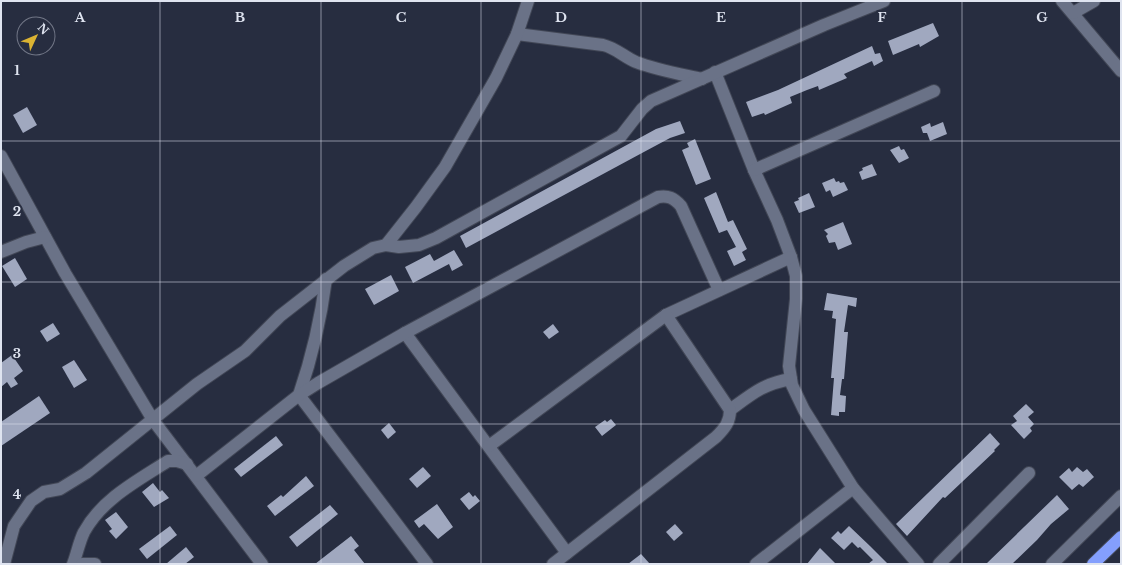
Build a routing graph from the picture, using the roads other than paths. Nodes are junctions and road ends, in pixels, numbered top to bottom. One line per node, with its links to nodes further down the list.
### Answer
1 (528, 1): 6 (street)
2 (884, 1): 8 (street)
3 (1062, 1): 5 (street)
4 (1094, 1): 5 (street)
5 (1073, 13): 7 (street)
6 (517, 34): 9 (street); 14 (street)
7 (1121, 71)
8 (715, 72): 9 (street); 12 (street)
9 (702, 79): 14 (street)
10 (934, 91): 12 (street)
11 (1, 156): 13 (street)
12 (754, 170): 16 (street)
13 (45, 237): 15 (street); 24 (street)
14 (386, 245): 17 (street)
15 (1, 252)
16 (791, 257): 18 (street); 21 (street)
17 (326, 279): 22 (street); 24 (street)
18 (720, 290): 19 (street); 20 (street)
19 (666, 315): 23 (street); 25 (street)
20 (405, 333): 22 (street); 25 (street)
21 (792, 379): 23 (street); 29 (street)
22 (299, 395): 28 (street); 39 (street)
23 (730, 410): 33 (street)
24 (153, 420): 26 (street); 31 (street)
25 (489, 446): 33 (street)
26 (187, 464): 28 (street); 35 (street)
27 (1028, 473): 43 (street)
28 (196, 476): 38 (street)
29 (853, 488): 41 (street); 42 (street)
30 (1121, 496): 44 (street)
31 (7, 536): 34 (street)
32 (1121, 538): 45 (highway)
33 (567, 552): 40 (street)
34 (4, 564)
35 (73, 564)
36 (82, 564): 37 (street)
37 (95, 564)
38 (262, 564)
39 (427, 564)
40 (553, 564)
41 (756, 564)
42 (918, 564)
43 (939, 564)
44 (1052, 564)
45 (1093, 564)

